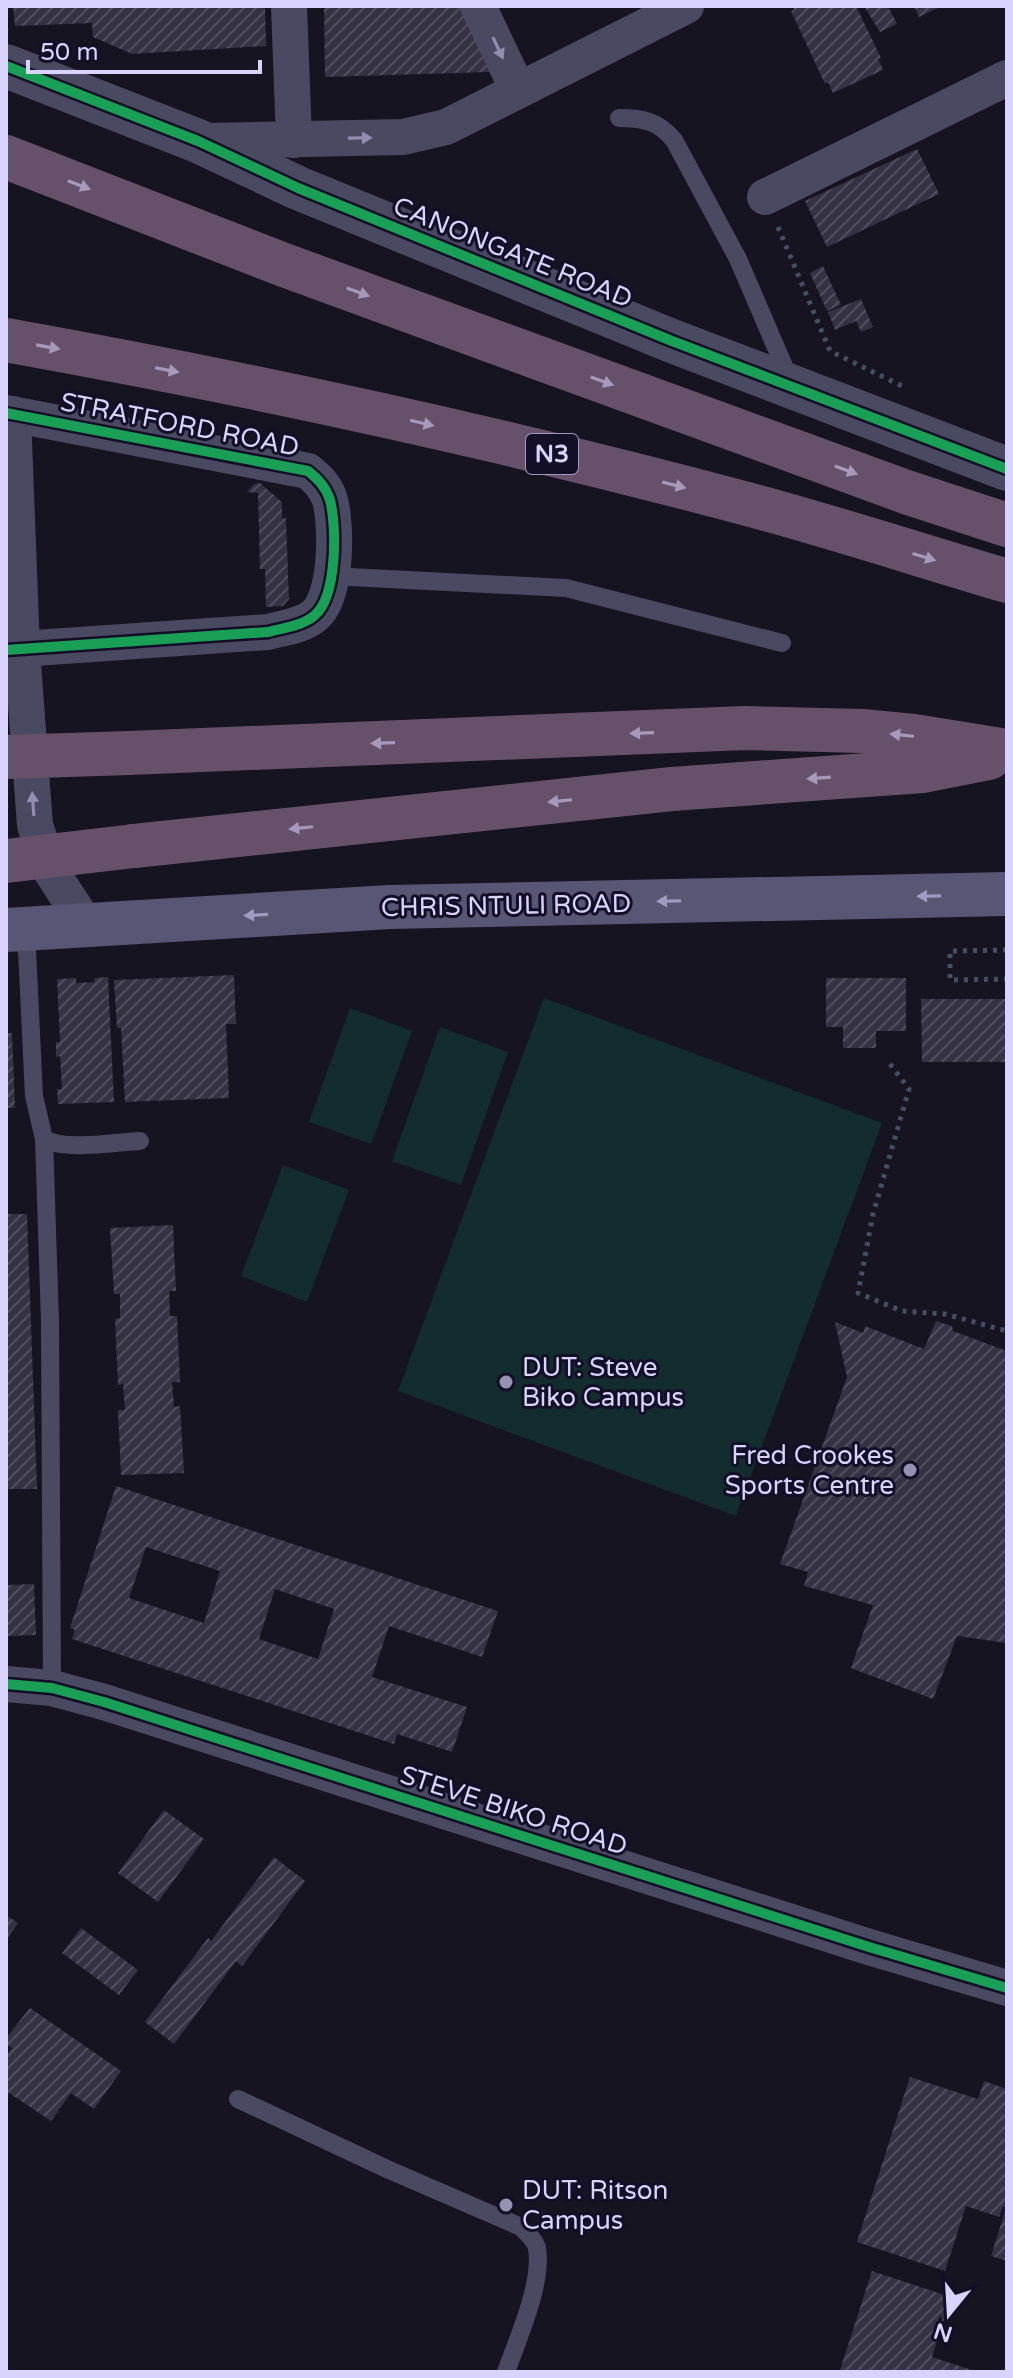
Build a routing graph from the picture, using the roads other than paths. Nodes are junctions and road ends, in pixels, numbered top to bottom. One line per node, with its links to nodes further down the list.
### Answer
1 (289, 6): 8 (street)
2 (478, 6): 6 (street, one-way to 6)
3 (686, 6): 6 (street)
4 (6, 66): 9 (street, CANONGATE ROAD)
5 (1007, 78): 11 (street)
6 (518, 90): 8 (street, one-way to 6)
7 (619, 118): 13 (lane)
8 (294, 140): 9 (street)
9 (198, 141): 13 (street, CANONGATE ROAD)
10 (6, 157): 16 (highway, one-way to 16)
11 (765, 197)
12 (6, 340): 18 (highway, N3, one-way to 18)
13 (793, 386): 15 (street, CANONGATE ROAD)
14 (10, 414): 17 (street, STRATFORD ROAD); 20 (street)
15 (1007, 469)
16 (1007, 525)
17 (330, 576): 19 (lane); 20 (street, STRATFORD ROAD)
18 (1007, 581)
19 (782, 643)
20 (14, 650): 25 (street, one-way to 20)
21 (1007, 752): 22 (highway, one-way to 22, bridge); 23 (highway, one-way to 23, bridge)
22 (6, 757)
23 (6, 861)
24 (1007, 894): 25 (main road, CHRIS NTULI ROAD, one-way to 25)
25 (86, 925): 26 (main road, CHRIS NTULI ROAD)
26 (16, 930): 27 (lane)
27 (44, 1139): 28 (lane); 30 (lane)
28 (140, 1141)
29 (6, 1684): 30 (street, STEVE BIKO ROAD)
30 (52, 1688): 31 (street, STEVE BIKO ROAD)
31 (1007, 1988)
32 (238, 2099): 33 (lane)
33 (506, 2372)

